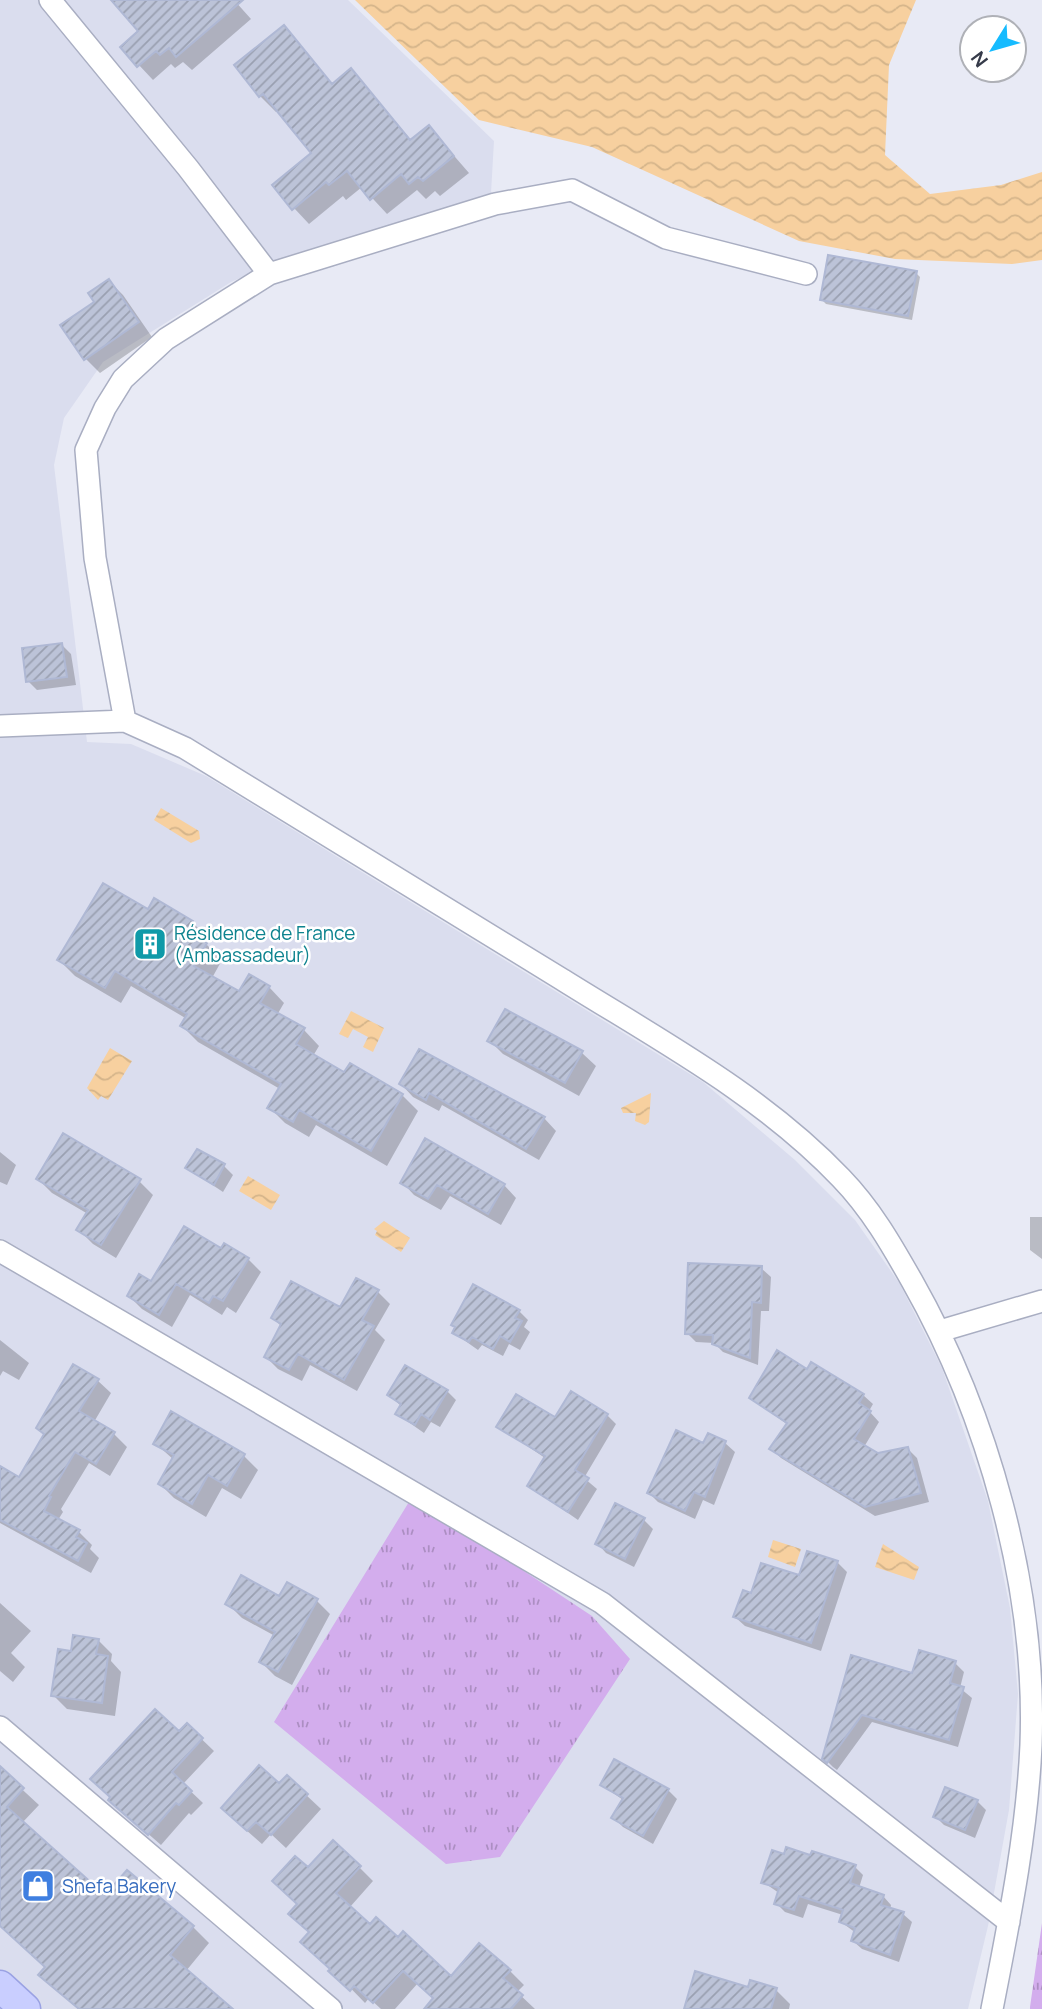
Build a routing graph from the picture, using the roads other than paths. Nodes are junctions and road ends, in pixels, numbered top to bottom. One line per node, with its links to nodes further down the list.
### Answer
1 (50, 0): 2 (street)
2 (269, 274): 3 (street); 4 (street)
3 (806, 274)
4 (125, 721): 5 (street); 8 (street)
5 (0, 726)
6 (0, 1251): 11 (street)
7 (1042, 1301): 8 (street)
8 (940, 1331): 10 (street)
9 (0, 1727): 14 (street)
10 (1036, 1739): 11 (street)
11 (1009, 1922): 15 (street)
12 (0, 1986): 13 (main road)
13 (25, 2009)
14 (331, 2009)
15 (992, 2009)

